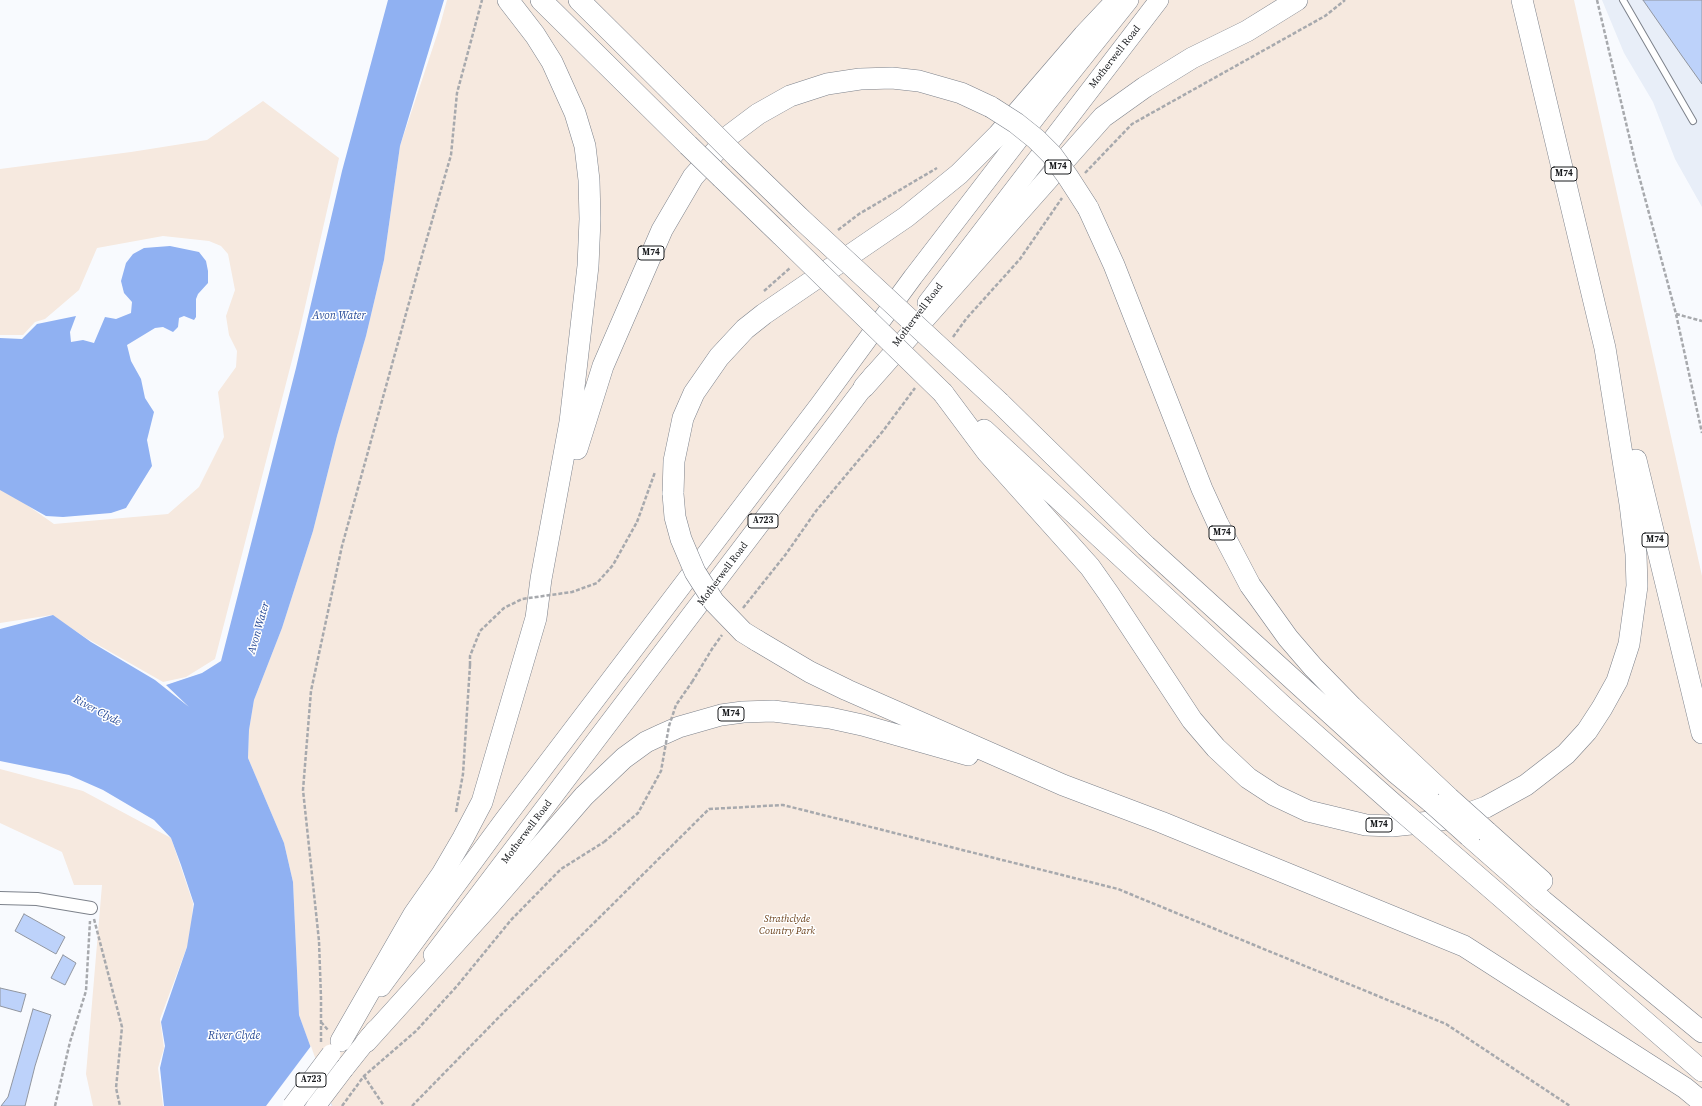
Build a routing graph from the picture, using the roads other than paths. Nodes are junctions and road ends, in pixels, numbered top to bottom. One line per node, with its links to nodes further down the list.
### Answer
1 (508, 0): 14 (highway, M74)
2 (541, 0): 13 (highway, M74, bridge)
3 (579, 0): 16 (highway, M74, bridge)
4 (1117, 0): 18 (highway, M74, bridge)
5 (1129, 0): 24 (main road, A723)
6 (1159, 0): 12 (main road, Motherwell Road / A723)
7 (1297, 0): 12 (highway, M74)
8 (1522, 0): 11 (highway, M74)
9 (1623, 0): 10 (lane)
10 (1693, 122)
11 (1605, 348): 13 (highway, M74); 15 (highway, M74)
12 (864, 387): 23 (main road, Motherwell Road / A723)
13 (943, 393): 25 (highway, M74, bridge)
14 (541, 579): 16 (highway, M74, bridge); 24 (highway, M74)
15 (1702, 732)
16 (1440, 800): 17 (highway, M74, bridge)
17 (1478, 834): 21 (highway, M74); 22 (highway, M74)
18 (1210, 843): 23 (highway, M74); 26 (highway, M74)
19 (0, 898): 20 (street)
20 (91, 908)
21 (1702, 1029)
22 (1702, 1032)
23 (366, 1042): 28 (main road, Motherwell Road / A723, bridge)
24 (330, 1043): 27 (main road, A723, bridge)
25 (1702, 1071)
26 (1702, 1102)
27 (292, 1106)
28 (316, 1106)

